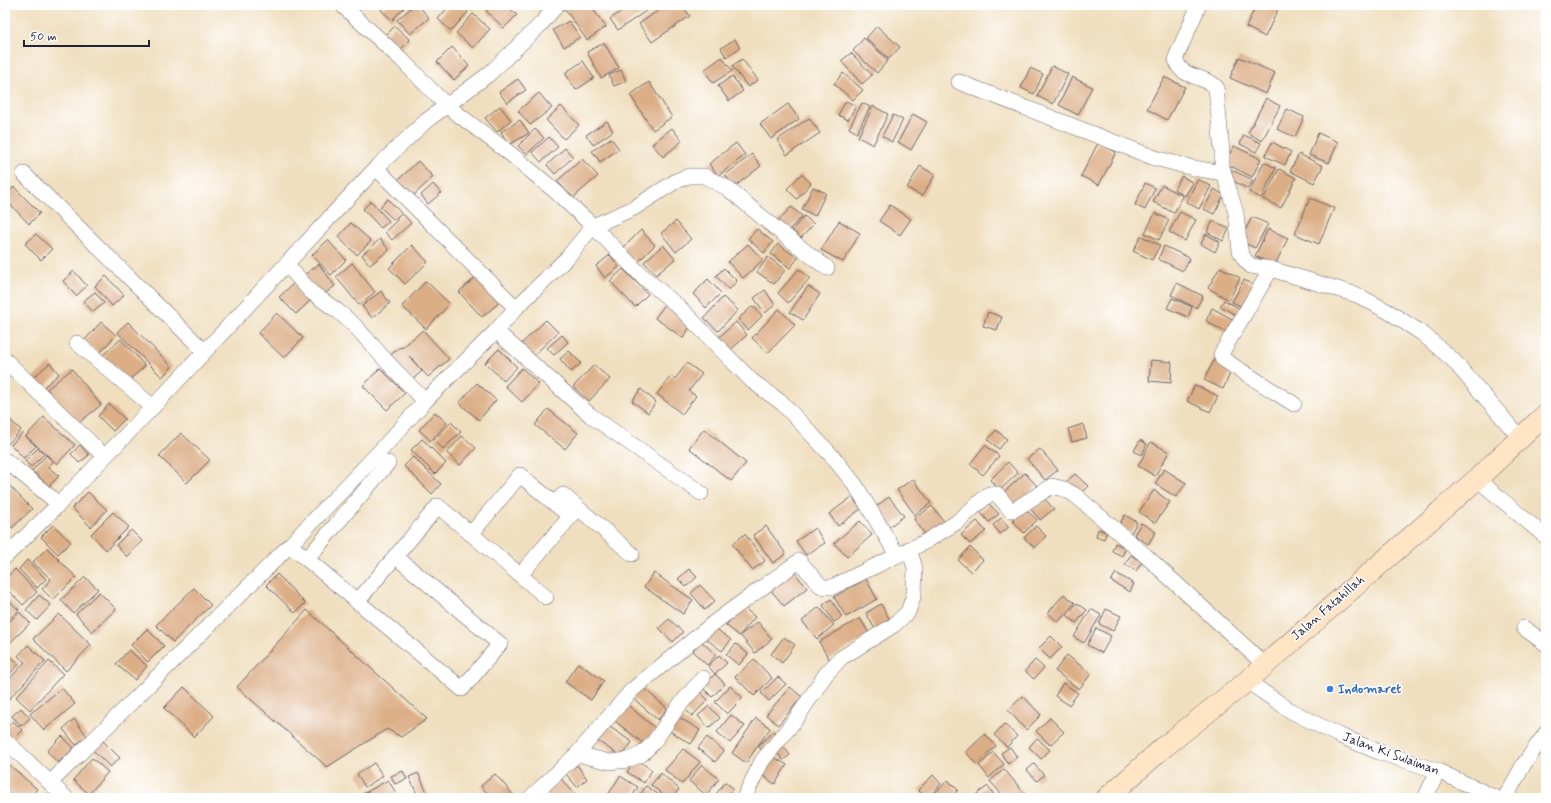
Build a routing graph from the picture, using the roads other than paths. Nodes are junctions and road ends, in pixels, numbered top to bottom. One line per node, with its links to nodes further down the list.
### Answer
1 (342, 5): 5 (street)
2 (557, 5): 5 (street)
3 (1199, 5): 7 (street)
4 (959, 82): 7 (street)
5 (447, 106): 6 (street); 9 (street)
6 (376, 168): 10 (street); 13 (street)
7 (1223, 173): 12 (street)
8 (24, 174): 16 (street)
9 (593, 226): 11 (street); 13 (street); 33 (street)
10 (287, 265): 16 (street); 18 (street)
11 (827, 268)
12 (1271, 269): 19 (street); 22 (street)
13 (516, 308): 14 (street)
14 (496, 331): 18 (street); 27 (street)
15 (77, 343): 20 (street)
16 (204, 351): 20 (street)
17 (5, 360): 23 (street)
18 (425, 401): 32 (street)
19 (1294, 404)
20 (153, 407): 23 (street)
21 (1546, 414): 22 (street, Jalan Fatahillah)
22 (1522, 439): 26 (street, Jalan Fatahillah)
23 (104, 456): 28 (street)
24 (5, 460): 28 (street)
25 (388, 463): 37 (street)
26 (1477, 479): 31 (street); 43 (street, Jalan Fatahillah)
27 (701, 493)
28 (58, 504): 36 (street)
29 (574, 512): 30 (street); 34 (street); 38 (street)
30 (471, 534): 35 (street); 38 (street)
31 (1546, 537)
32 (290, 545): 37 (street); 50 (street)
33 (903, 552): 43 (street); 48 (street); 53 (street)
34 (632, 554)
35 (395, 556): 40 (street); 40 (street)
36 (5, 557)
37 (307, 560): 40 (street)
38 (520, 575): 39 (street)
39 (546, 597)
40 (357, 602)
41 (1524, 628): 42 (street)
42 (1546, 644)
43 (1264, 664): 45 (street, Jalan Fatahillah)
44 (703, 678): 48 (street)
45 (1247, 681): 49 (street, Jalan Ki Sulaiman); 54 (street, Jalan Fatahillah)
46 (1546, 733): 57 (street)
47 (5, 740): 50 (street)
48 (577, 754): 52 (street)
49 (1438, 771): 55 (street); 56 (street, Jalan Ki Sulaiman)
50 (50, 783): 51 (street)
51 (66, 798)
52 (530, 798)
53 (744, 798)
54 (1107, 798)
55 (1425, 798)
56 (1496, 798)
57 (1505, 798)

